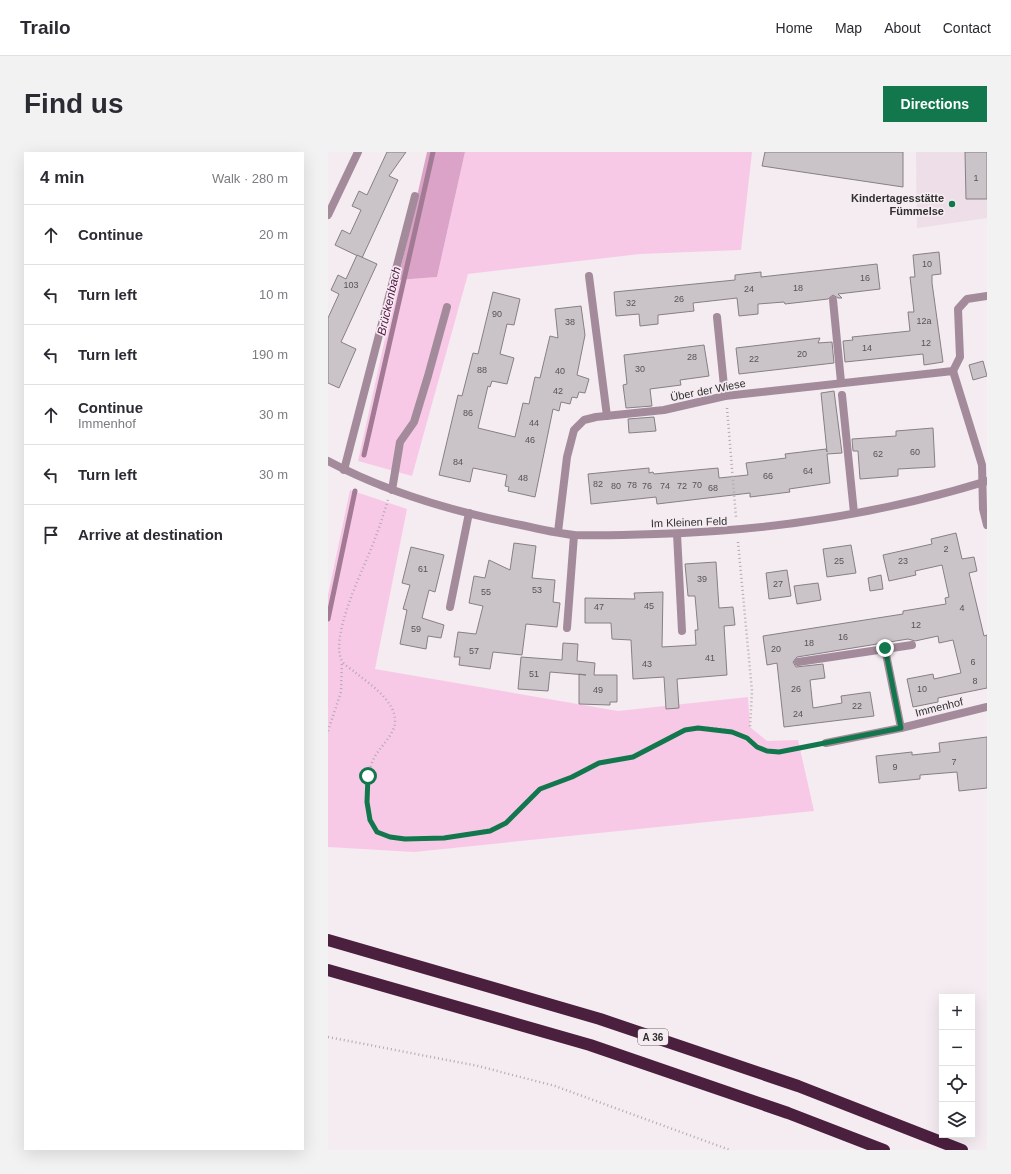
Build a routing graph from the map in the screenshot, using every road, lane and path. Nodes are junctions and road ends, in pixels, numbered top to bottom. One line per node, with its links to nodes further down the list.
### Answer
1 (358, 152): 3 (street)
2 (415, 196): 15 (street)
3 (328, 215)
4 (589, 276): 13 (street)
5 (987, 296): 9 (street)
6 (833, 300): 10 (street)
7 (446, 307): 17 (street)
8 (717, 317): 12 (street)
9 (953, 372): 10 (street, Über der Wiese); 16 (street)
10 (841, 382): 12 (street, Über der Wiese)
11 (842, 395): 19 (street)
12 (726, 396): 13 (street, Über der Wiese); 21 (path)
13 (607, 416): 22 (street, Über der Wiese)
14 (328, 461): 15 (street, Im Kleinen Feld)
15 (344, 470): 17 (street, Im Kleinen Feld)
16 (984, 482): 19 (street, Im Kleinen Feld); 20 (street)
17 (392, 490): 18 (street, Im Kleinen Feld); 30 (path)
18 (469, 513): 22 (street, Im Kleinen Feld); 25 (street)
19 (854, 513): 21 (street, Im Kleinen Feld)
20 (987, 525)
21 (737, 531): 23 (street, Im Kleinen Feld); 33 (path)
22 (558, 532): 24 (street, Im Kleinen Feld)
23 (677, 534): 24 (street, Im Kleinen Feld); 27 (street)
24 (574, 535): 26 (street)
25 (450, 607)
26 (566, 628)
27 (682, 631)
28 (912, 645): 29 (street)
29 (885, 648): 31 (street); 34 (street)
30 (342, 662): 35 (path); 36 (path)
31 (798, 662)
32 (987, 707): 34 (street, Immenhof)
33 (750, 727)
34 (901, 728): 36 (street, Immenhof)
35 (328, 731)
36 (826, 743)
37 (333, 941): 42 (highway, A 36)
38 (331, 971): 41 (highway, A 36)
39 (328, 1037): 40 (path)
40 (730, 1150)
41 (884, 1150)
42 (962, 1150)

